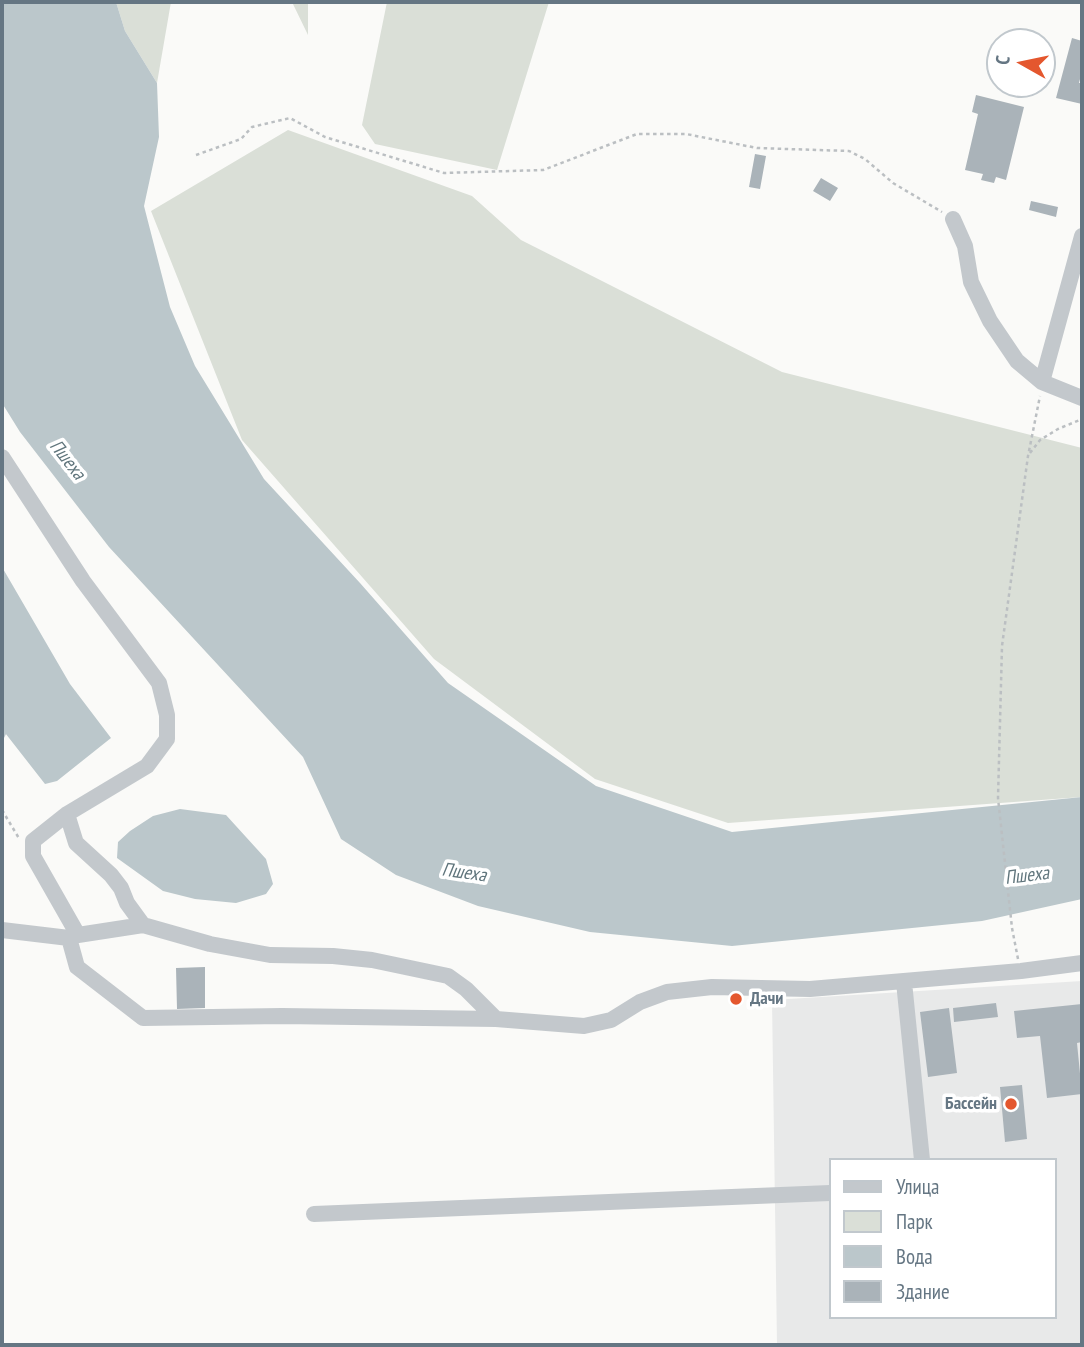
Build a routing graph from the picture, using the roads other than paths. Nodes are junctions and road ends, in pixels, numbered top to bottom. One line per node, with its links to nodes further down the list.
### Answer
1 (953, 219): 3 (lane)
2 (1082, 236): 3 (lane)
3 (1042, 382): 4 (lane)
4 (1082, 398)
5 (2, 457): 6 (lane)
6 (67, 814): 7 (lane); 9 (lane)
7 (143, 925): 9 (lane); 12 (lane)
8 (2, 930): 9 (lane)
9 (73, 936): 12 (lane)
10 (1082, 963): 11 (lane)
11 (904, 982): 12 (lane); 13 (lane)
12 (496, 1019)
13 (922, 1158)
14 (828, 1193): 15 (lane)
15 (314, 1214)

